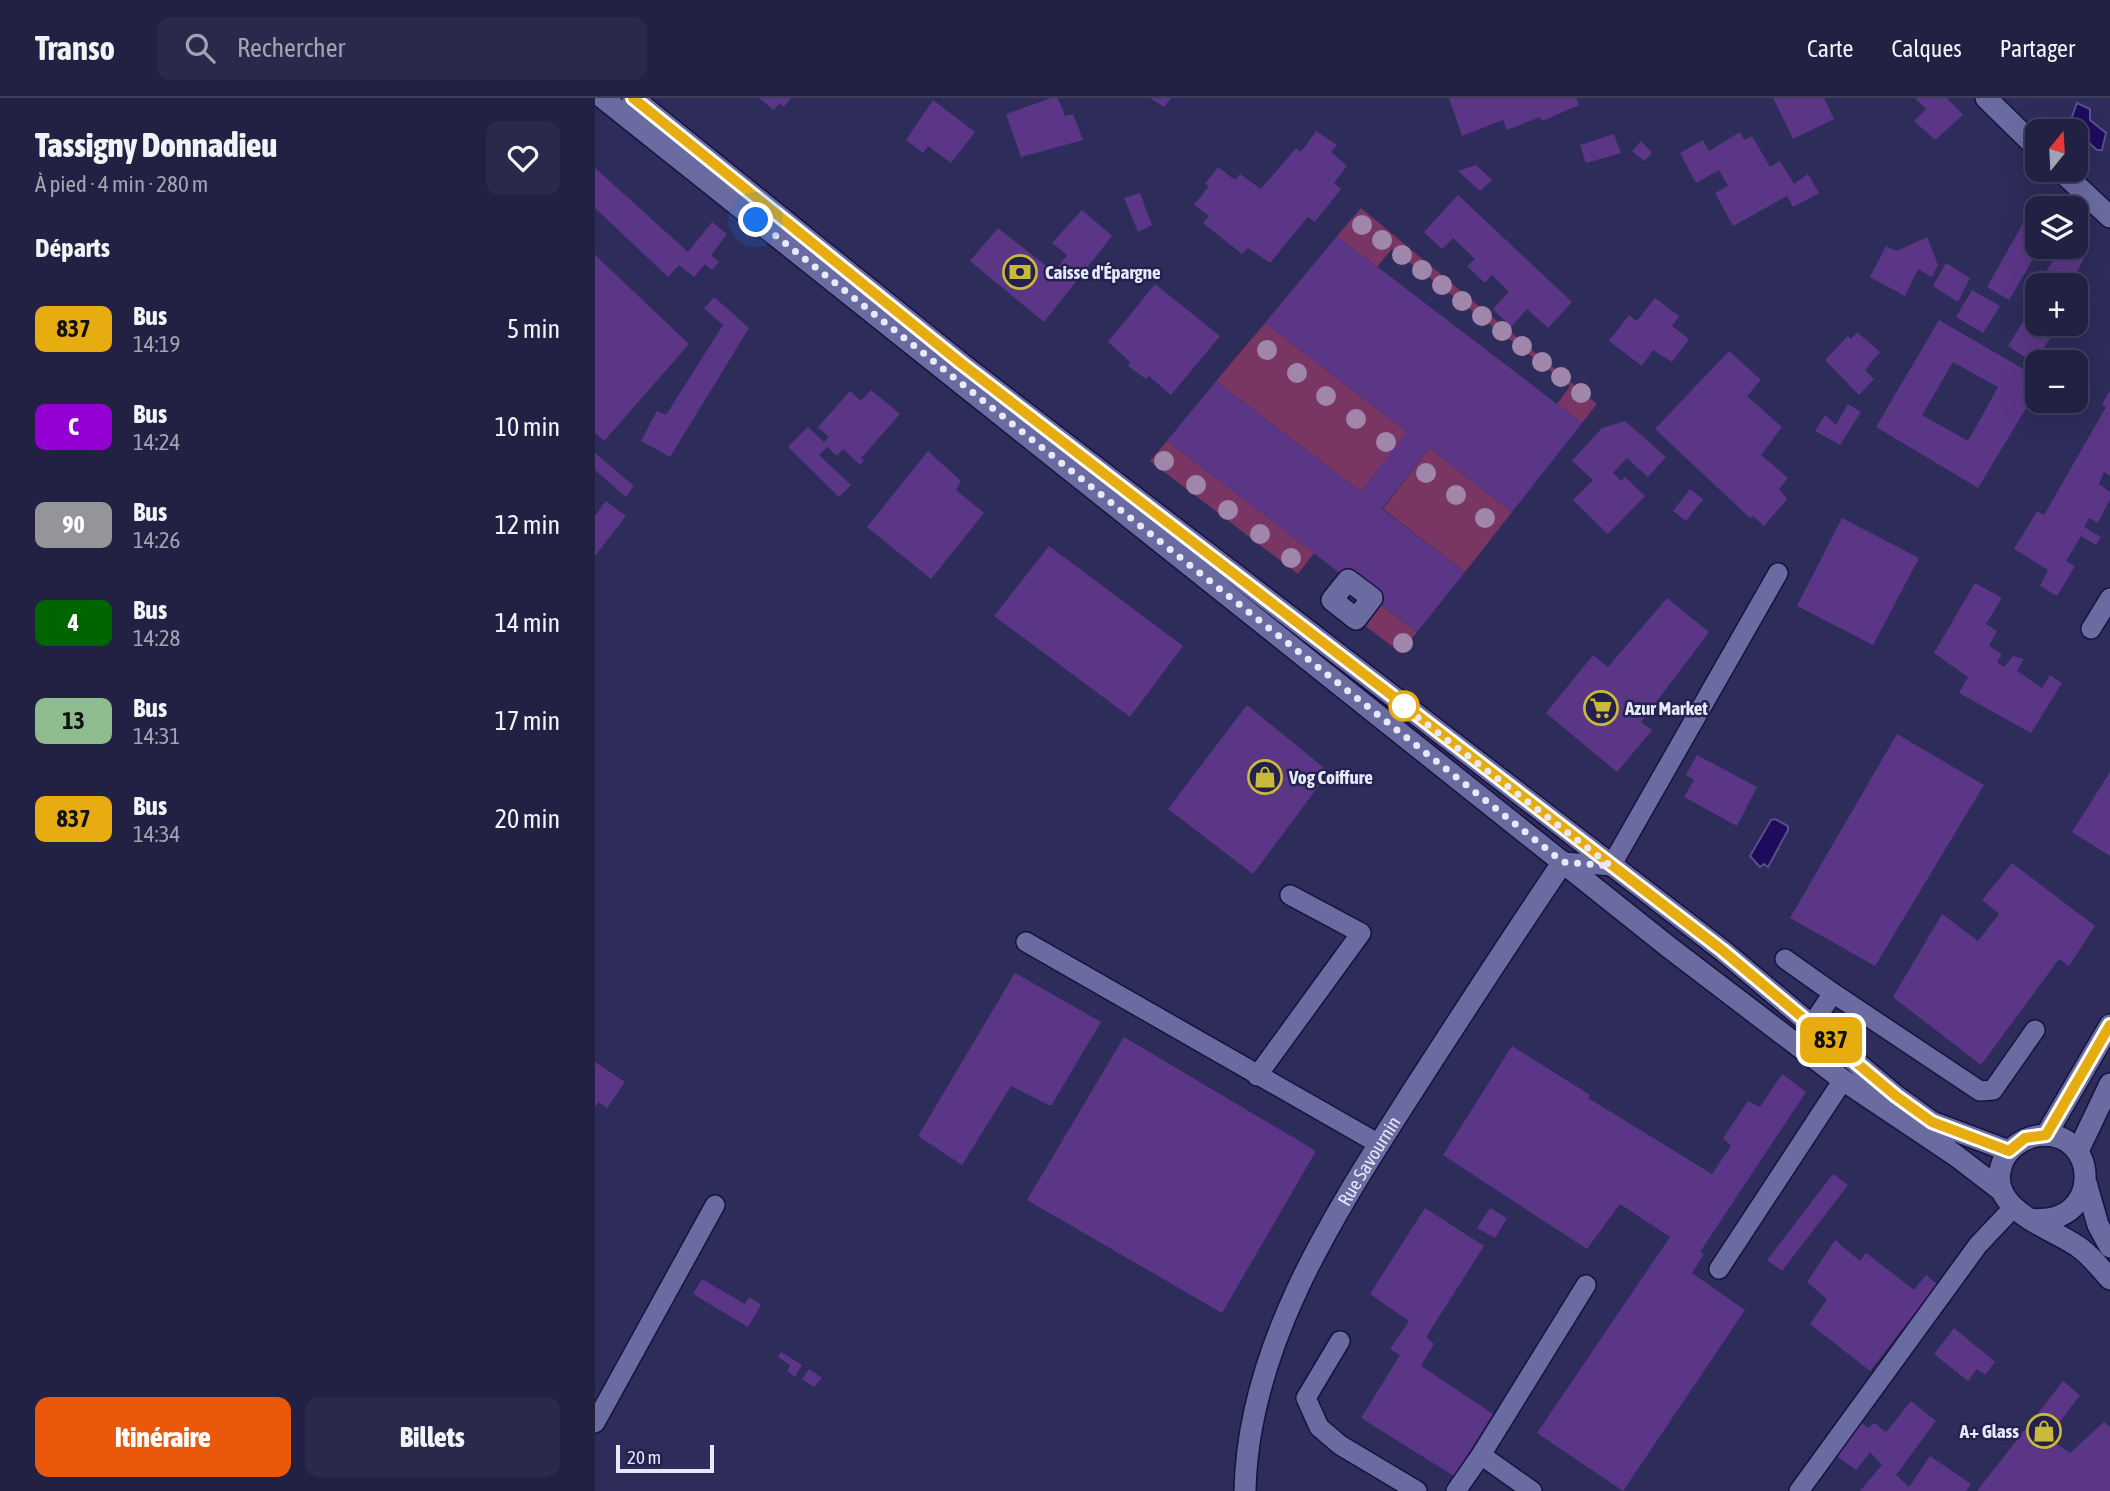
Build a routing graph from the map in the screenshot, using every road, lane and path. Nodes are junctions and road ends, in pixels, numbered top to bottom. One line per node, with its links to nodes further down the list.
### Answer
1 (603, 98): 10 (main road)
2 (633, 98): 11 (main road)
3 (1986, 98): 4 (main road)
4 (2025, 136)
5 (2073, 182): 6 (main road)
6 (2110, 217)
7 (1778, 573): 11 (lane)
8 (2110, 598): 9 (lane)
9 (2091, 629)
10 (1563, 862): 11 (lane); 20 (main road); 23 (main road, Rue Savournin)
11 (1611, 866): 16 (main road)
12 (1290, 895): 19 (lane)
13 (1026, 942): 19 (lane)
14 (1785, 959): 15 (lane)
15 (1833, 993): 16 (lane); 18 (lane)
16 (1813, 1023): 24 (main road)
17 (2110, 1025): 22 (main road)
18 (2035, 1030)
19 (1257, 1076): 23 (lane)
20 (1843, 1080): 28 (main road); 30 (lane)
21 (2110, 1084): 25 (main road)
22 (2046, 1135): 24 (main road); 25 (main road)
23 (1379, 1144): 36 (main road, Rue Savournin)
24 (2009, 1151): 28 (main road)
25 (2078, 1151): 26 (main road)
26 (2086, 1183): 28 (main road); 29 (main road)
27 (715, 1205): 34 (lane)
28 (2015, 1206): 31 (main road); 40 (lane)
29 (2110, 1247)
30 (1719, 1269)
31 (2110, 1279)
32 (1586, 1285): 35 (lane)
33 (1340, 1341): 37 (lane)
34 (595, 1423)
35 (1481, 1455): 38 (lane); 39 (lane)
36 (1245, 1491)
37 (1417, 1491)
38 (1456, 1491)
39 (1532, 1491)
40 (1799, 1491)

